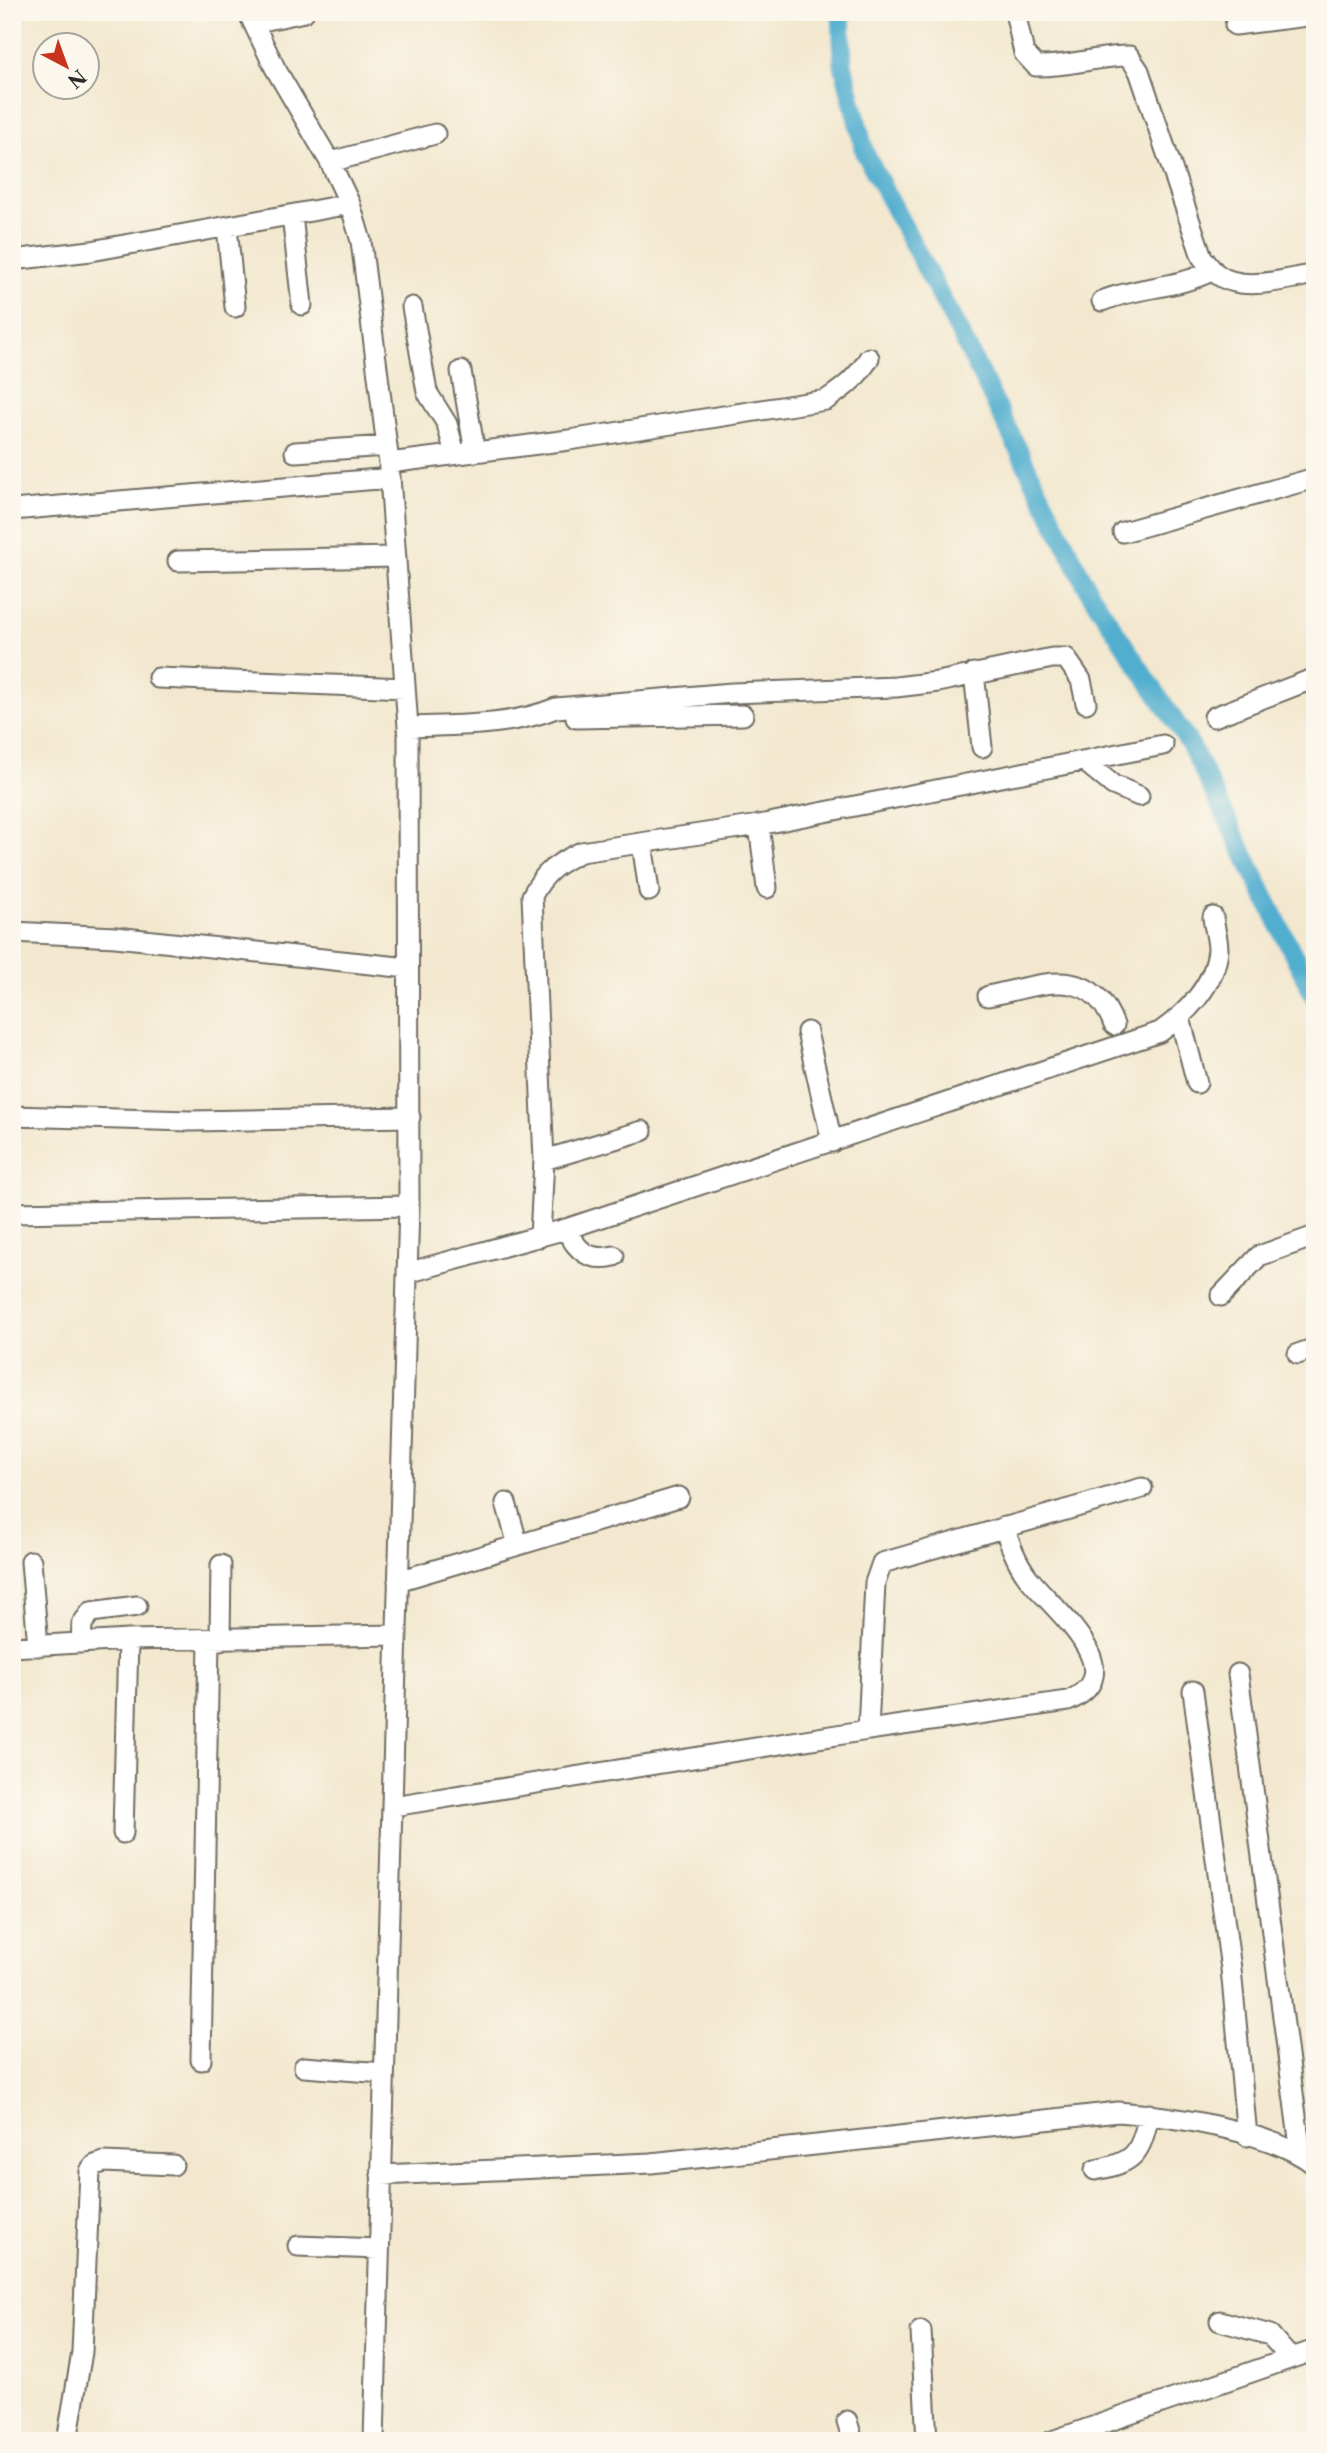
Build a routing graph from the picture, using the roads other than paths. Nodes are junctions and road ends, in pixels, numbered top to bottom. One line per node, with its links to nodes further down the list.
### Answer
1 (304, 12): 4 (street)
2 (1015, 12): 12 (street)
3 (1315, 15): 5 (street)
4 (250, 18): 7 (street)
5 (1235, 24)
6 (435, 134): 7 (street)
7 (330, 162): 8 (street)
8 (350, 204): 9 (street); 22 (street)
9 (292, 215): 10 (street); 15 (street)
10 (227, 227): 11 (street); 16 (street)
11 (12, 260)
12 (1213, 270): 13 (street); 14 (street)
13 (1315, 274)
14 (1102, 301)
15 (302, 305)
16 (235, 307)
17 (412, 307): 21 (street)
18 (869, 358): 21 (street)
19 (461, 371): 21 (street)
20 (295, 452): 22 (street)
21 (465, 453): 22 (street)
22 (389, 462): 24 (street); 26 (street)
23 (1315, 478): 25 (street)
24 (12, 510)
25 (1123, 532)
26 (396, 558): 27 (street); 31 (street)
27 (178, 561)
28 (974, 673): 32 (street); 35 (street); 38 (street)
29 (158, 678): 31 (street)
30 (1315, 678): 34 (street)
31 (405, 688): 36 (street)
32 (1086, 703)
33 (743, 715): 35 (street)
34 (1214, 717)
35 (530, 719): 36 (street)
36 (408, 727): 47 (street)
37 (1163, 745): 39 (street)
38 (982, 747)
39 (1084, 761): 40 (street); 41 (street)
40 (1139, 796)
41 (759, 825): 42 (street); 43 (street)
42 (642, 843): 44 (street); 57 (street)
43 (767, 888)
44 (649, 891)
45 (1213, 917): 49 (street)
46 (12, 932): 47 (street)
47 (408, 968): 54 (street)
48 (988, 996): 51 (street)
49 (1180, 1018): 51 (street); 52 (street)
50 (807, 1032): 56 (street)
51 (1117, 1036): 56 (street)
52 (1198, 1083)
53 (12, 1116): 54 (street)
54 (410, 1117): 58 (street)
55 (642, 1131): 57 (street)
56 (832, 1142): 60 (street)
57 (544, 1160): 62 (street)
58 (409, 1206): 59 (street); 64 (street)
59 (12, 1213)
60 (566, 1229): 62 (street); 63 (street)
61 (1315, 1236): 65 (street)
62 (540, 1237): 64 (street)
63 (614, 1256)
64 (407, 1273): 73 (street)
65 (1221, 1296)
66 (1142, 1488): 69 (street)
67 (680, 1497): 70 (street)
68 (506, 1503): 70 (street)
69 (1004, 1527): 83 (street); 83 (street)
70 (518, 1545): 73 (street)
71 (31, 1561): 79 (street)
72 (221, 1565): 77 (street)
73 (398, 1581): 75 (street)
74 (137, 1606): 78 (street)
75 (396, 1635): 77 (street); 84 (street)
76 (128, 1640): 77 (street); 78 (street); 85 (street)
77 (215, 1640): 86 (street)
78 (81, 1643): 79 (street)
79 (38, 1646): 80 (street)
80 (12, 1647)
81 (1238, 1674): 91 (street)
82 (1193, 1691): 90 (street)
83 (869, 1730): 84 (street)
84 (393, 1806): 88 (street)
85 (123, 1833)
86 (201, 2060)
87 (304, 2067): 88 (street)
88 (384, 2073): 94 (street)
89 (1149, 2114): 90 (street); 93 (street); 94 (street)
90 (1247, 2136): 91 (street)
91 (1308, 2159)
92 (173, 2165): 102 (street)
93 (1095, 2169)
94 (381, 2175): 96 (street)
95 (298, 2246): 96 (street)
96 (379, 2249): 103 (street)
97 (1220, 2321): 100 (street)
98 (921, 2331): 105 (street)
99 (1315, 2350): 100 (street)
100 (1290, 2358): 106 (street)
101 (847, 2421): 104 (street)
102 (67, 2441)
103 (374, 2441)
104 (853, 2441)
105 (927, 2441)
106 (1052, 2441)

